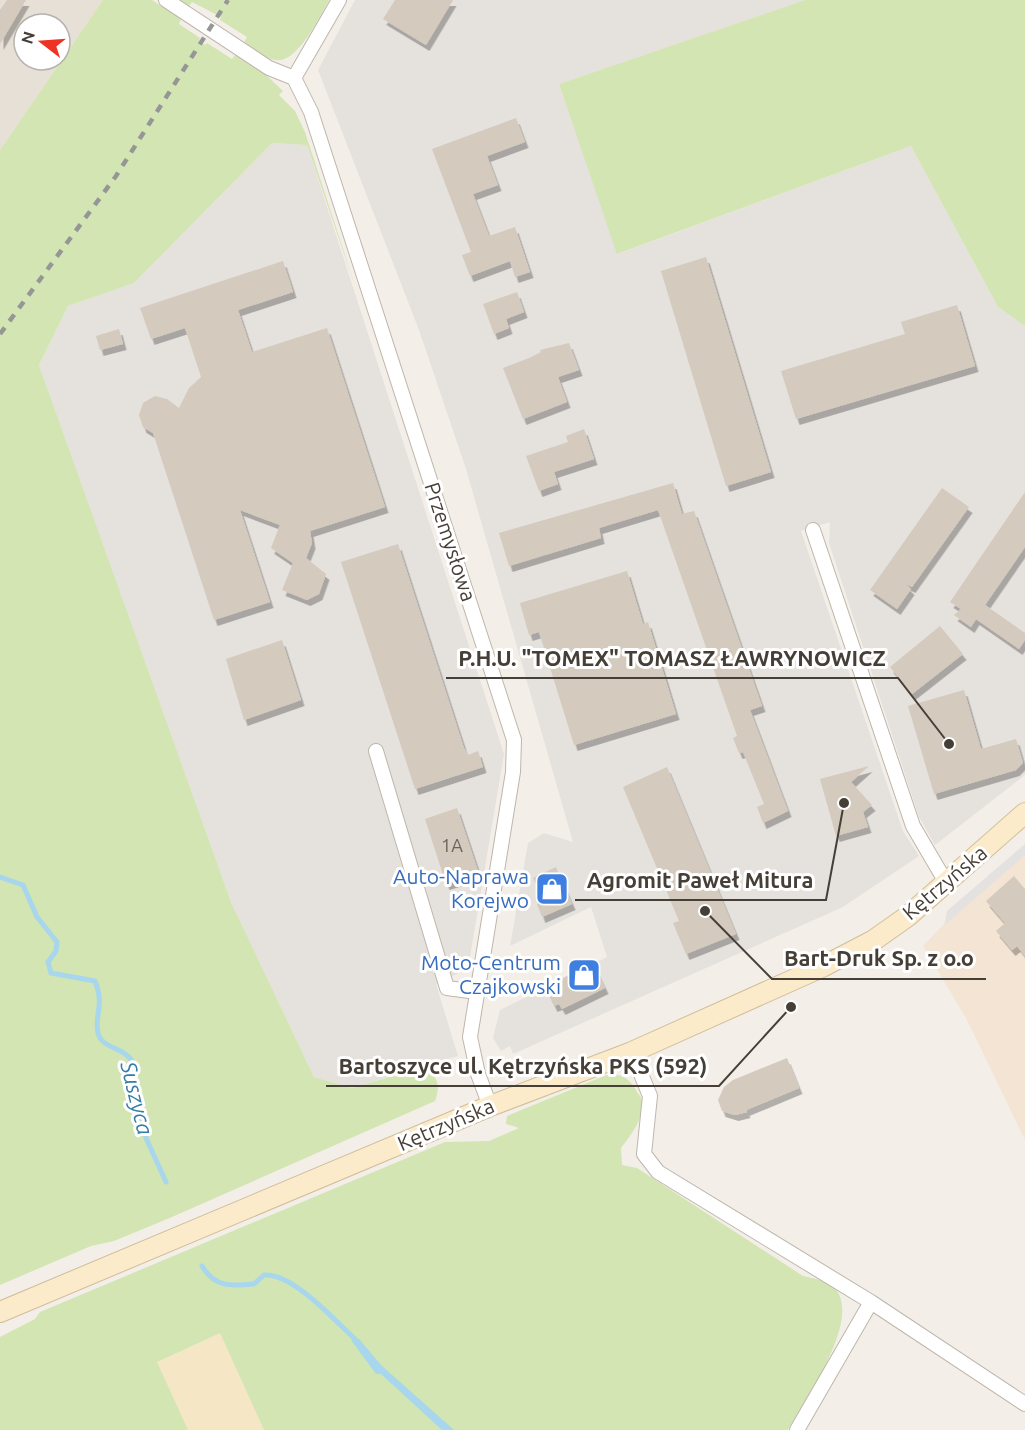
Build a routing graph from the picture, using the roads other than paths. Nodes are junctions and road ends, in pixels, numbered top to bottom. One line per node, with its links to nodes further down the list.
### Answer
1 (166, 0): 3 (street)
2 (339, 0): 3 (street)
3 (294, 78): 8 (street, Przemysłowa)
4 (813, 530): 7 (street)
5 (376, 751): 8 (street)
6 (1025, 813): 7 (main road, Kętrzyńska)
7 (947, 884): 9 (main road, Kętrzyńska)
8 (477, 992): 10 (street, Przemysłowa)
9 (632, 1052): 10 (main road, Kętrzyńska); 11 (street)
10 (490, 1106): 12 (main road, Kętrzyńska)
11 (871, 1302): 13 (street); 14 (street)
12 (0, 1312)
13 (1025, 1404)
14 (797, 1430)

